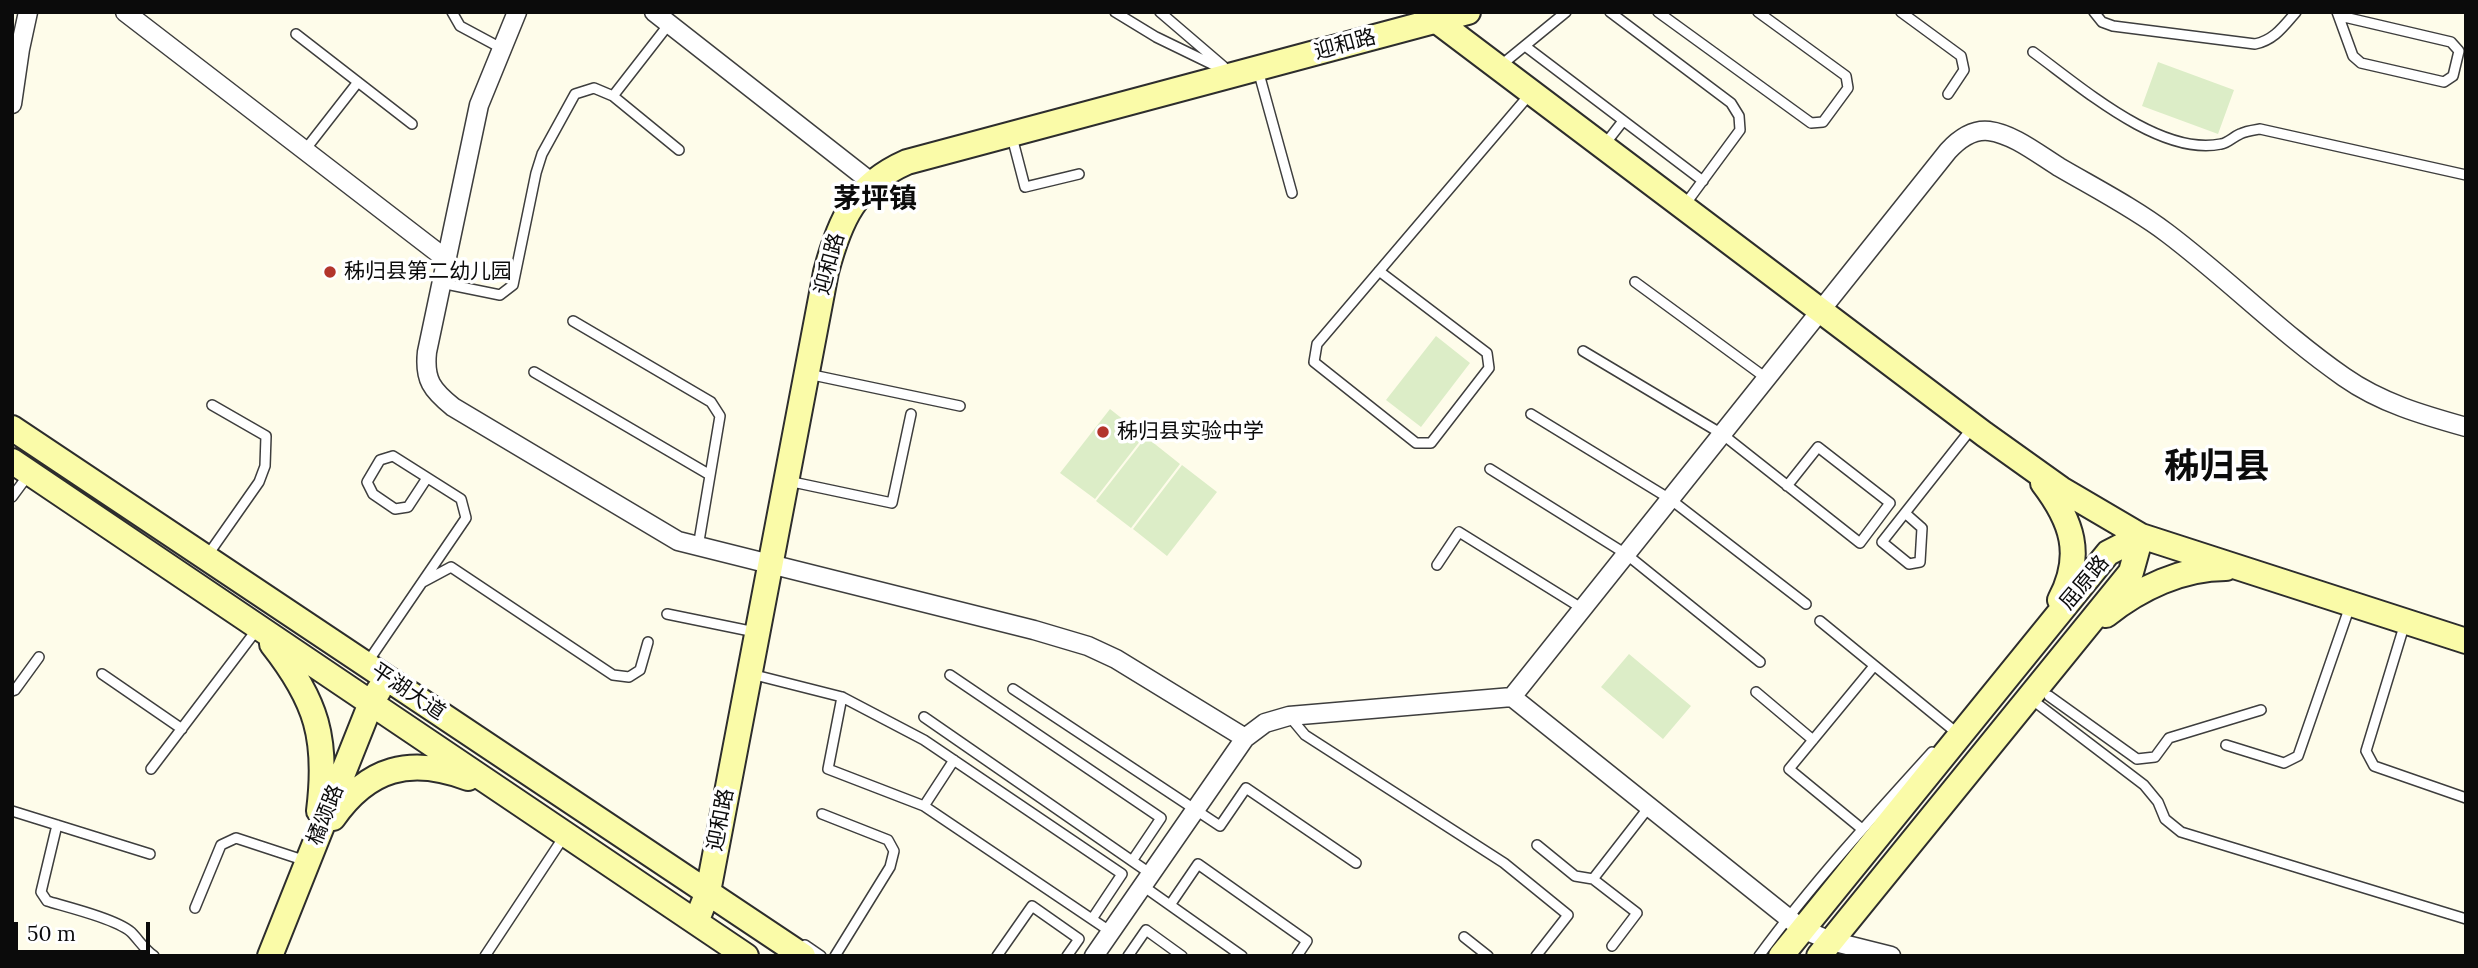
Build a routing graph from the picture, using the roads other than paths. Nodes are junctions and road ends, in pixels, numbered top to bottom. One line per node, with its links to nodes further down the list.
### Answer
1 (28, 12): 30 (street)
2 (125, 12): 35 (street)
3 (452, 12): 21 (lane)
4 (517, 12): 21 (street)
5 (654, 12): 18 (street)
6 (1115, 12): 25 (lane)
7 (1160, 12): 25 (lane)
8 (1468, 12): 17 (main road, 迎和路)
9 (1566, 12): 20 (lane)
10 (1610, 12): 39 (lane)
11 (1658, 12): 12 (lane)
12 (1758, 12)
13 (1901, 12): 28 (lane)
14 (2094, 12): 15 (lane)
15 (2296, 12)
16 (2339, 14): 16 (lane)
17 (1431, 16): 23 (main road, 迎和路); 24 (main road)
18 (669, 24): 29 (lane); 40 (street)
19 (296, 34): 26 (lane)
20 (1524, 46): 24 (lane); 31 (lane)
21 (500, 48): 43 (street)
22 (2034, 52): 38 (lane)
23 (1258, 68): 25 (main road, 迎和路); 41 (lane)
24 (1498, 68): 27 (main road)
25 (1233, 75): 33 (main road, 迎和路)
26 (358, 82): 32 (lane); 35 (lane)
27 (1531, 92): 34 (main road); 44 (lane)
28 (1948, 94)
29 (614, 96): 36 (lane); 46 (lane)
30 (12, 104)
31 (1623, 121): 34 (lane); 39 (lane)
32 (412, 124)
33 (1011, 134): 37 (lane); 40 (main road, 迎和路)
34 (1603, 147): 42 (main road)
35 (305, 150): 43 (street)
36 (679, 150)
37 (1079, 174)
38 (2466, 175)
39 (1703, 181): 42 (lane)
40 (871, 182): 51 (main road, 迎和路)
41 (1292, 193)
42 (1684, 207): 47 (main road)
43 (446, 259): 46 (street)
44 (1379, 271): 44 (lane)
45 (1635, 282): 52 (lane)
46 (441, 283): 73 (street)
47 (1820, 311): 52 (street); 57 (main road); 58 (street)
48 (573, 321): 64 (lane)
49 (1583, 351): 60 (lane)
50 (534, 372): 64 (lane)
51 (806, 373): 54 (lane); 66 (main road, 迎和路)
52 (1766, 378): 60 (street)
53 (212, 405): 74 (lane)
54 (960, 406)
55 (911, 414): 66 (lane)
56 (1531, 414): 69 (lane)
57 (1973, 426): 61 (main road); 70 (lane)
58 (2466, 427)
59 (12, 428): 94 (main road, 平湖大道)
60 (1722, 434): 67 (lane); 69 (street)
61 (2023, 462): 71 (main road); 91 (main road)
62 (21, 467): 68 (lane); 87 (main road, 平湖大道)
63 (1490, 469): 75 (lane)
64 (710, 475): 73 (lane)
65 (427, 478): 65 (lane); 80 (lane)
66 (786, 481): 77 (main road, 迎和路)
67 (1787, 486): 67 (lane)
68 (12, 497)
69 (1670, 499): 75 (street); 81 (lane)
70 (1905, 513): 70 (lane)
71 (2141, 536): 79 (main road); 91 (main road, 屈原路); 92 (main road, 屈原路)
72 (201, 541): 74 (lane)
73 (698, 547): 77 (street)
74 (212, 549): 76 (lane)
75 (1626, 554): 83 (street); 95 (lane)
76 (224, 556)
77 (770, 565): 88 (main road, 迎和路); 114 (street)
78 (1437, 565): 83 (lane)
79 (2241, 568): 82 (main road); 92 (main road)
80 (421, 583): 90 (lane); 94 (lane)
81 (1806, 604)
82 (2350, 604): 86 (main road); 116 (lane)
83 (1583, 609): 105 (street)
84 (667, 614): 88 (lane)
85 (1820, 621): 96 (lane)
86 (2406, 622): 89 (main road); 120 (lane)
87 (259, 627): 106 (main road, 平湖大道); 112 (lane); 131 (main road)
88 (757, 632): 98 (main road, 迎和路)
89 (2466, 641)
90 (648, 642)
91 (2036, 642): 113 (lane); 142 (main road, 屈原路)
92 (2074, 643): 146 (main road, 屈原路)
93 (39, 657): 101 (lane)
94 (374, 662): 106 (main road, 橘颂路); 136 (main road, 平湖大道)
95 (1760, 662)
96 (1874, 666): 113 (lane); 115 (lane)
97 (102, 674): 112 (lane)
98 (749, 674): 104 (lane); 136 (main road, 迎和路)
99 (950, 675): 132 (lane)
100 (1013, 689): 123 (lane)
101 (12, 691)
102 (1756, 692): 115 (lane)
103 (2049, 696): 109 (lane)
104 (842, 697): 117 (lane); 121 (lane)
105 (1512, 697): 110 (street); 122 (street)
106 (371, 703): 119 (main road, 平湖大道); 131 (main road, 橘颂路)
107 (2039, 705): 140 (lane)
108 (451, 708): 136 (lane)
109 (2261, 710)
110 (1289, 716): 114 (street); 162 (lane)
111 (923, 718): 132 (lane)
112 (182, 729): 118 (lane)
113 (1952, 729): 127 (lane)
114 (1245, 737): 123 (street)
115 (1813, 740): 127 (lane)
116 (2226, 745)
117 (954, 760): 121 (lane); 139 (lane)
118 (151, 769)
119 (511, 797): 128 (main road, 平湖大道); 131 (main road)
120 (2466, 798)
121 (924, 806): 139 (lane)
122 (1648, 807): 134 (lane); 142 (street)
123 (1195, 810): 133 (lane); 135 (street)
124 (12, 811): 126 (lane)
125 (822, 814): 153 (lane)
126 (57, 825): 130 (lane); 147 (lane)
127 (1862, 829): 142 (lane)
128 (566, 834): 141 (main road, 平湖大道); 149 (lane)
129 (1537, 845): 134 (lane)
130 (150, 854)
131 (309, 858): 138 (lane); 148 (main road, 橘颂路)
132 (1132, 861): 135 (lane)
133 (1356, 863)
134 (1593, 879): 145 (lane)
135 (1147, 880): 137 (lane); 143 (street)
136 (708, 887): 141 (main road, 迎和路); 151 (main road, 平湖大道); 152 (lane)
137 (1170, 905): 159 (lane); 160 (lane)
138 (195, 908)
139 (1092, 919): 143 (lane)
140 (2466, 919)
141 (696, 922): 150 (main road, 平湖大道)
142 (1795, 923): 146 (street); 163 (lane); 164 (main road, 屈原路)
143 (1111, 932): 156 (street)
144 (1464, 937): 161 (lane)
145 (1612, 946)
146 (1825, 948): 165 (street)
147 (154, 956)
148 (270, 956)
149 (485, 956)
150 (746, 956)
151 (803, 956)
152 (821, 956)
153 (835, 956)
154 (997, 956): 155 (lane)
155 (1067, 956)
156 (1094, 956)
157 (1128, 956): 158 (lane)
158 (1182, 956)
159 (1242, 956)
160 (1297, 956)
161 (1488, 956)
162 (1536, 956)
163 (1759, 956)
164 (1781, 956)
165 (1891, 956)

